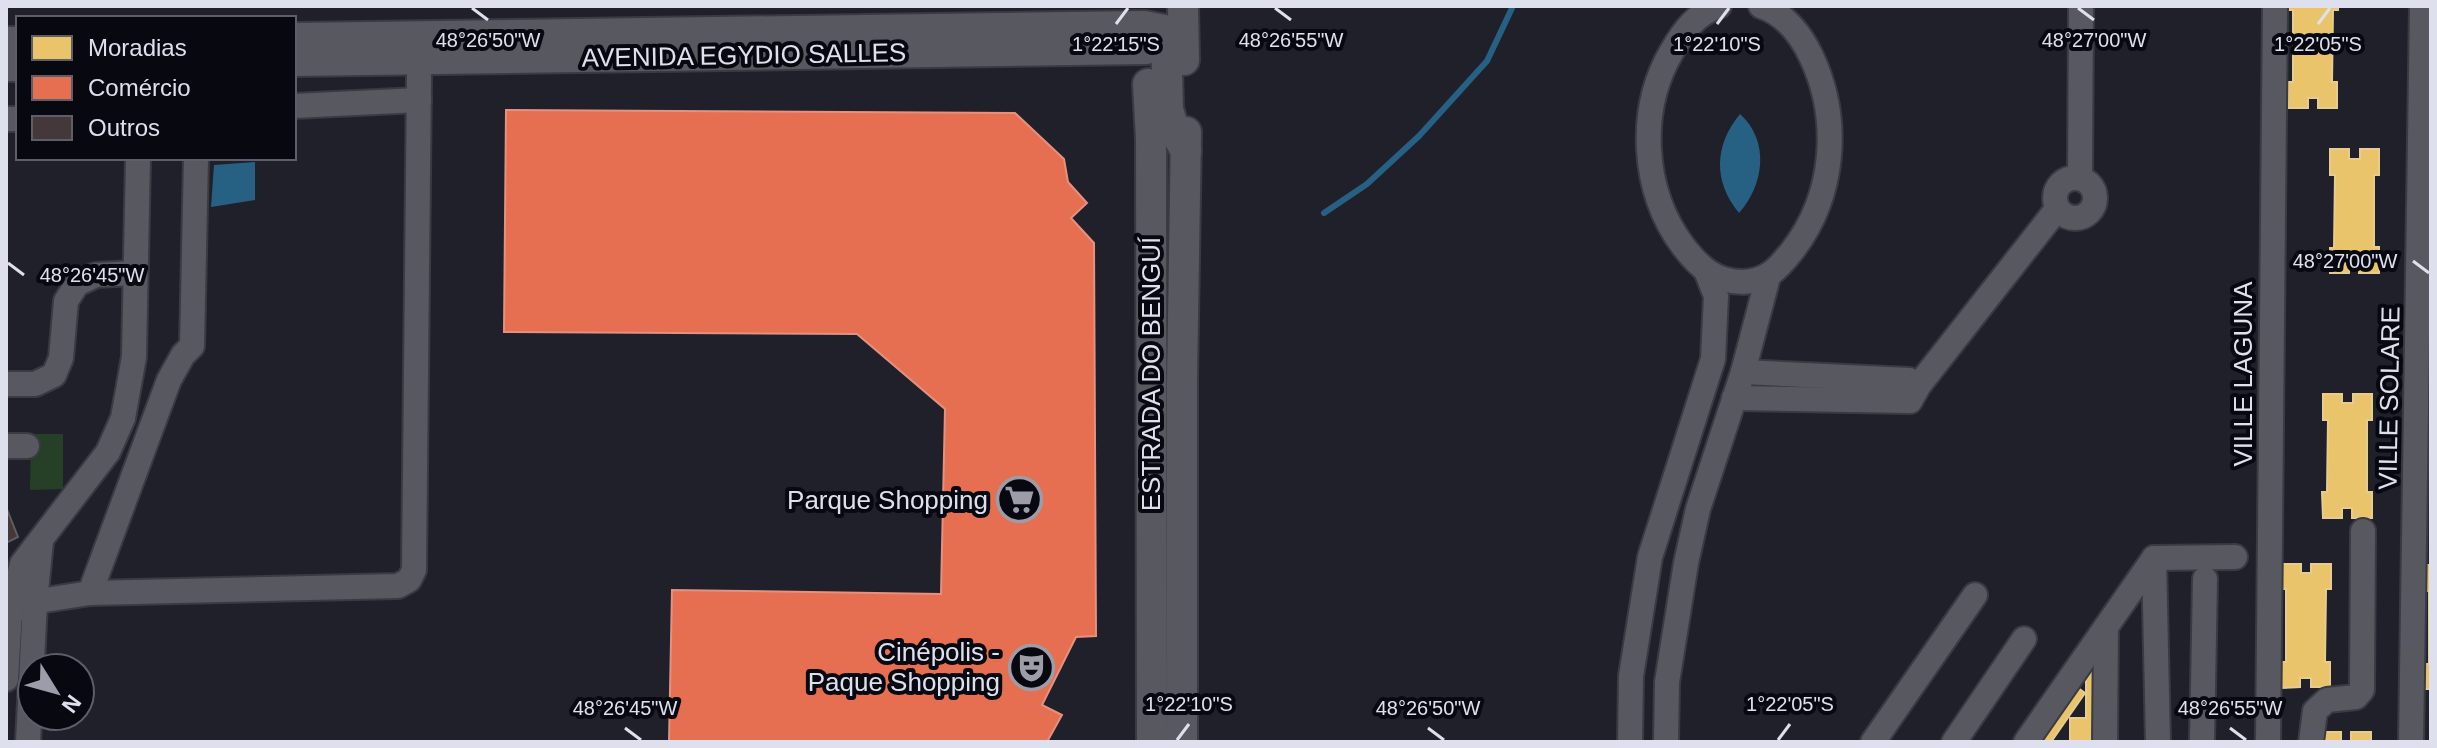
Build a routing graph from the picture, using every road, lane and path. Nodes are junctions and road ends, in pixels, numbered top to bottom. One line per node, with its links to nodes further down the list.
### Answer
1 (1183, 6): 13 (street, ESTRADA DO BENGUÍ)
2 (1719, 6): 7 (street)
3 (1761, 6): 8 (street)
4 (2081, 6): 16 (street)
5 (2275, 6): 54 (street, VILLE LAGUNA)
6 (2422, 6): 56 (street, VILLE SOLARE)
7 (1691, 13): 19 (street)
8 (1792, 14): 20 (street)
9 (1144, 27): 10 (street, AVENIDA EGYDIO SALLES); 11 (street, AVENIDA EGYDIO SALLES); 13 (street); 23 (street, ESTRADA DO BENGUÍ)
10 (296, 38)
11 (296, 61)
12 (296, 106): 36 (street)
13 (1186, 151): 22 (street, ESTRADA DO BENGUÍ)
14 (138, 160): 18 (street)
15 (196, 160): 36 (street)
16 (2080, 178): 17 (street); 17 (street)
17 (2057, 209): 25 (street)
18 (134, 273): 24 (street); 30 (street)
19 (1707, 273): 20 (street); 27 (street)
20 (1768, 277): 21 (street)
21 (1743, 372): 25 (street); 26 (street)
22 (1182, 381): 23 (street); 45 (street, ESTRADA DO BENGUÍ)
23 (1152, 383): 44 (street, ESTRADA DO BENGUÍ)
24 (6, 384)
25 (1841, 388): 26 (street)
26 (1734, 398): 28 (street)
27 (1666, 505): 28 (street); 31 (street)
28 (1698, 509): 34 (street)
29 (2363, 531): 55 (street)
30 (41, 541): 38 (street); 39 (street)
31 (1650, 557): 34 (street); 46 (street)
32 (2235, 557): 33 (street)
33 (2154, 558): 40 (street); 52 (street)
34 (1686, 563): 47 (street)
35 (2205, 579): 53 (street)
36 (90, 593): 38 (street)
37 (1975, 595): 48 (street)
38 (35, 602): 39 (street); 43 (street)
39 (10, 611): 42 (street)
40 (2106, 628): 50 (street); 51 (street)
41 (2024, 639): 49 (street)
42 (6, 679)
43 (28, 742)
44 (1152, 742)
45 (1182, 742)
46 (1630, 742)
47 (1666, 742)
48 (1873, 742)
49 (1954, 742)
50 (2026, 742)
51 (2105, 742)
52 (2158, 742)
53 (2202, 742)
54 (2268, 742)
55 (2311, 742)
56 (2411, 742)

